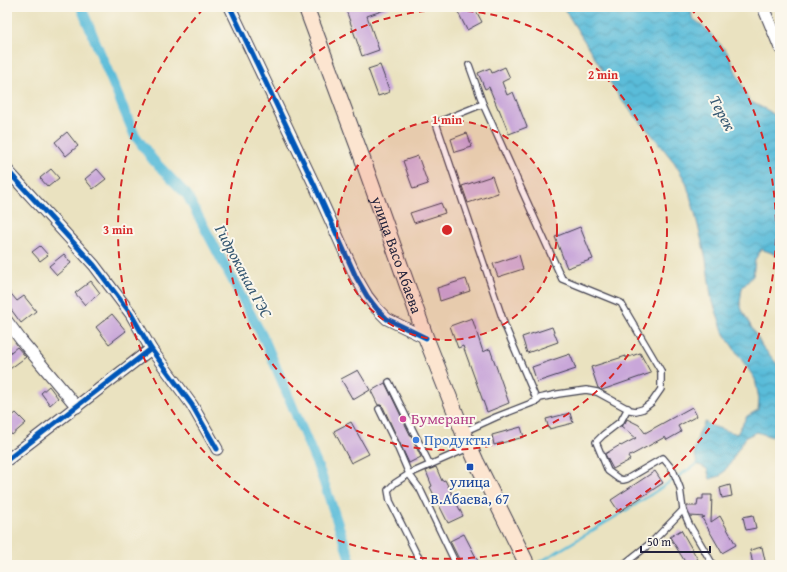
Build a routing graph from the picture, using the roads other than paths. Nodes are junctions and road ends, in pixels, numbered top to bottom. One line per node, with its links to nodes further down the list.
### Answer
1 (230, 7): 9 (street)
2 (306, 7): 9 (main road, улица Васо Абаева)
3 (763, 7): 4 (street)
4 (780, 48)
5 (469, 66): 6 (lane)
6 (483, 104): 12 (lane); 14 (lane)
7 (7, 170): 10 (street)
8 (7, 321): 13 (street)
9 (426, 338): 16 (main road, улица Васо Абаева)
10 (151, 349): 13 (street); 18 (street)
11 (389, 382): 20 (lane)
12 (537, 401): 14 (lane); 16 (lane)
13 (77, 407): 19 (street)
14 (628, 408): 22 (lane)
15 (379, 409): 21 (lane)
16 (463, 432): 17 (main road, улица Васо Абаева)
17 (469, 447): 20 (lane); 24 (main road, улица Васо Абаева)
18 (217, 449)
19 (7, 460)
20 (430, 465): 21 (lane)
21 (409, 474): 23 (lane); 25 (lane)
22 (683, 510): 26 (lane); 27 (lane)
23 (455, 562)
24 (526, 563)
25 (425, 565)
26 (623, 565)
27 (713, 565)

